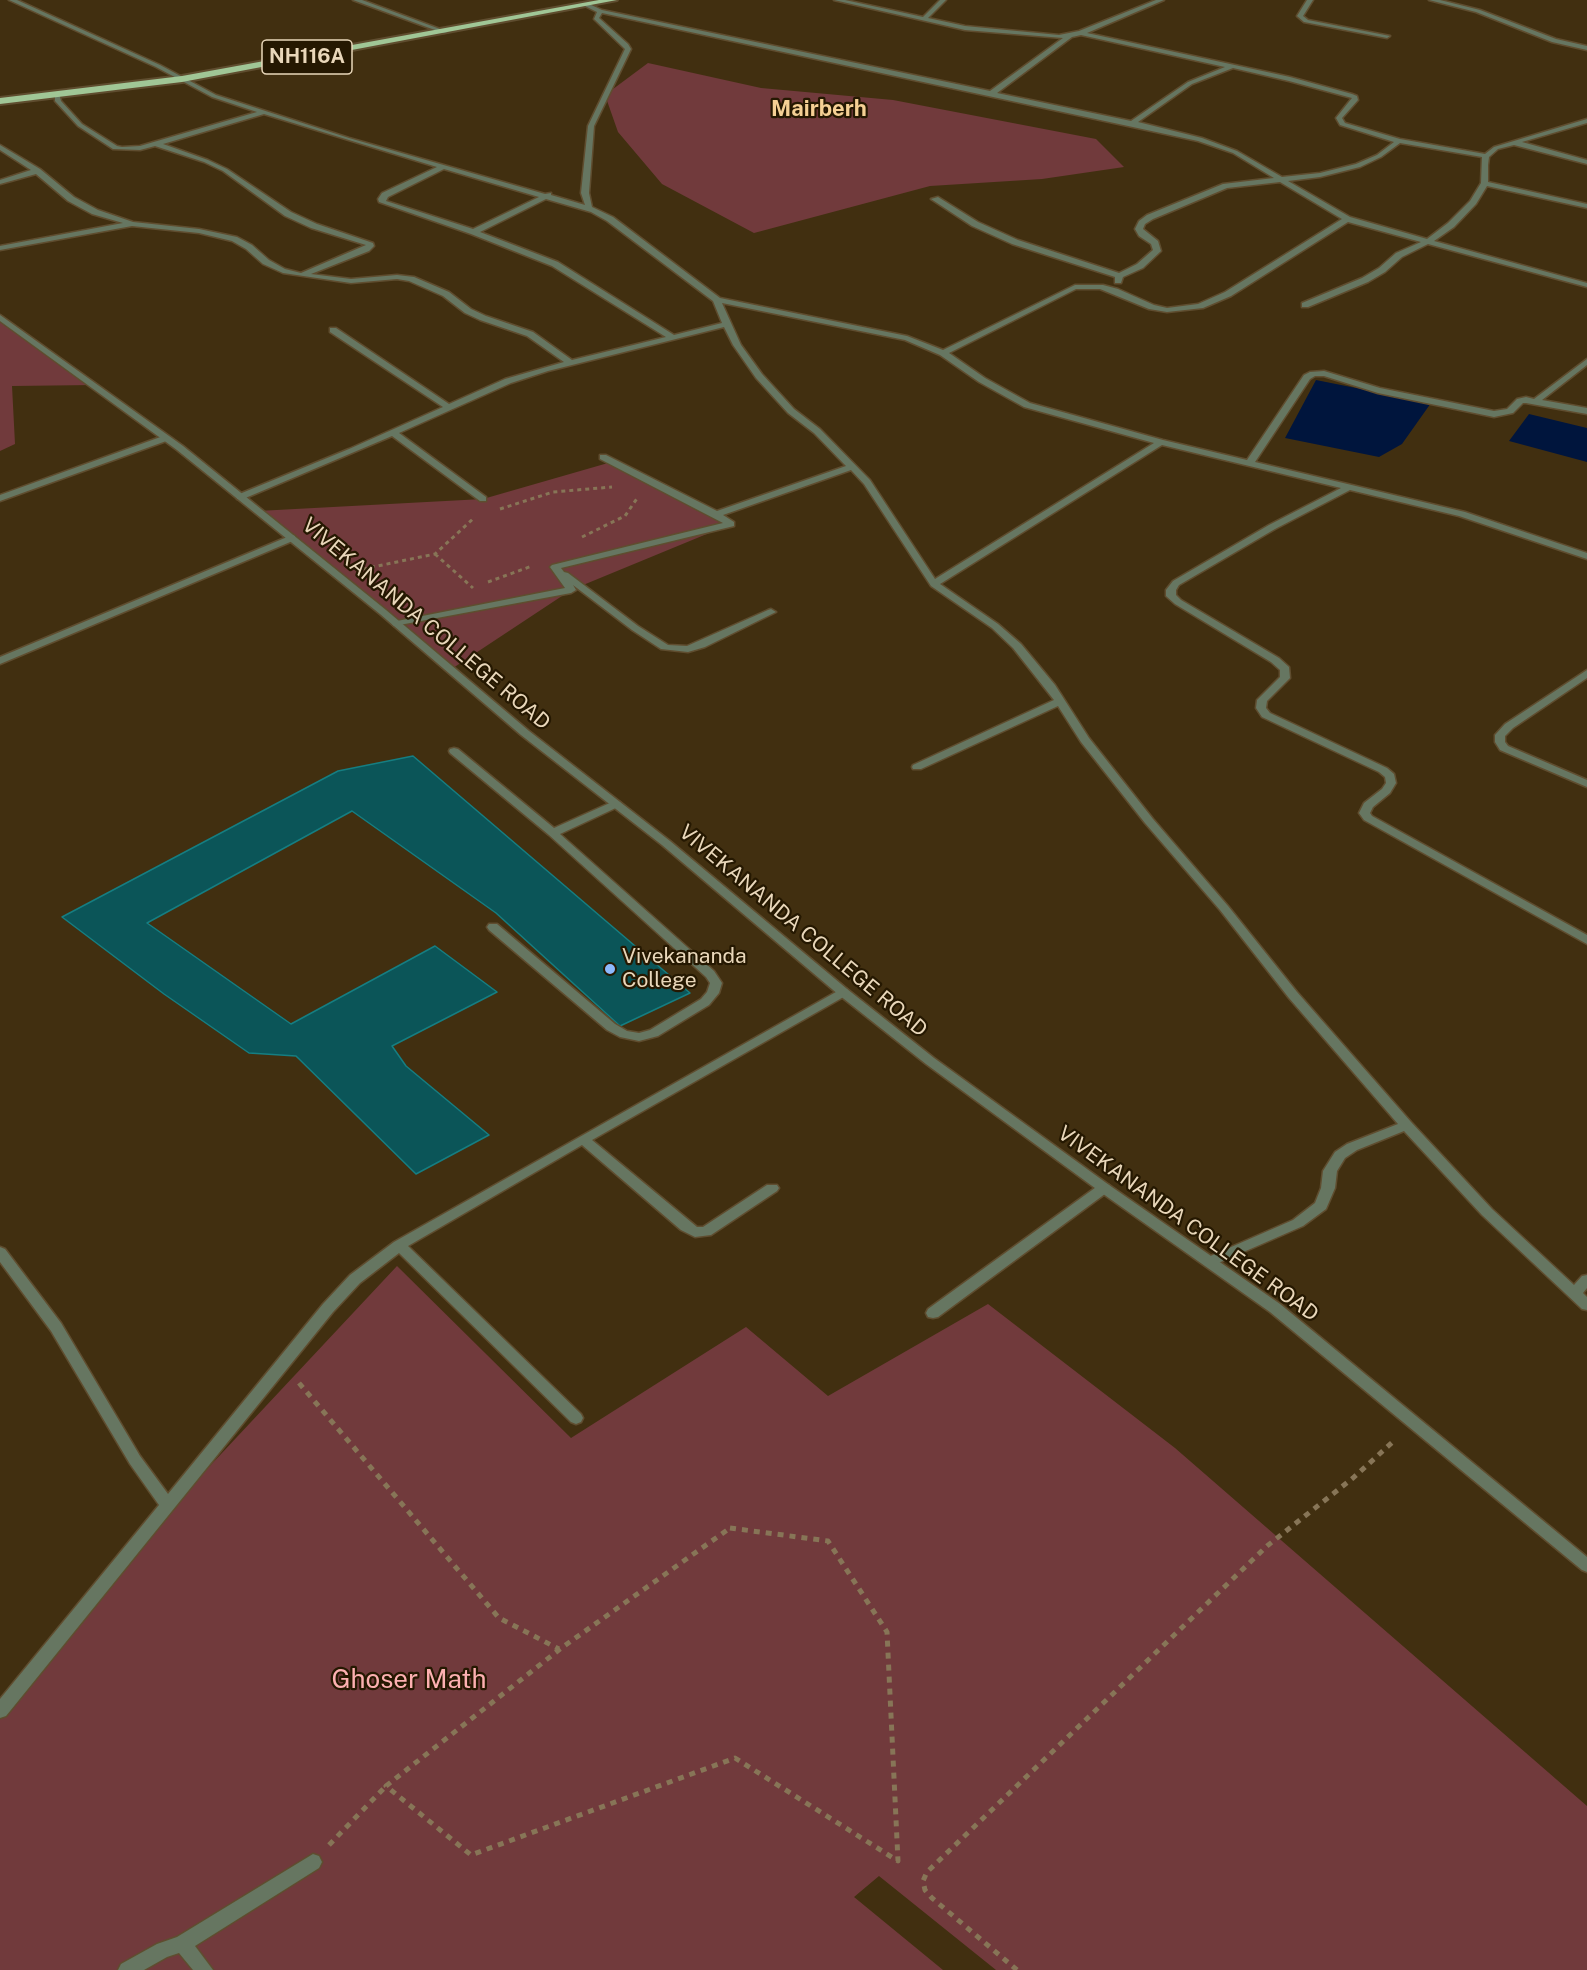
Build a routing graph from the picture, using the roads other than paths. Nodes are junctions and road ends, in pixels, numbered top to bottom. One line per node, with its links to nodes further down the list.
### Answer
1 (12, 0): 18 (street)
2 (356, 0): 12 (street)
3 (613, 0): 9 (highway, NH116A)
4 (837, 0): 11 (street)
5 (943, 0): 11 (street)
6 (1161, 0): 13 (street)
7 (1310, 0): 15 (street)
8 (1432, 0): 16 (street)
9 (587, 5): 10 (street); 12 (highway, NH116A)
10 (600, 10): 19 (street); 39 (street)
11 (924, 19): 14 (street)
12 (445, 32): 18 (highway, NH116A)
13 (1082, 33): 14 (street); 17 (street)
14 (1070, 36): 19 (street)
15 (1387, 36)
16 (1587, 48)
17 (1234, 66): 24 (street); 25 (street)
18 (182, 79): 20 (highway, NH116A); 22 (street)
19 (992, 93): 24 (street)
20 (57, 94): 21 (highway, NH116A); 26 (street)
21 (0, 101)
22 (265, 111): 26 (street); 31 (street)
23 (1587, 121): 27 (street)
24 (1132, 123): 33 (street)
25 (1399, 141): 29 (street); 33 (street)
26 (154, 143): 45 (street)
27 (1515, 143): 29 (street); 30 (street)
28 (0, 147): 32 (street)
29 (1486, 156): 35 (street)
30 (1587, 162)
31 (445, 166): 36 (street); 42 (street)
32 (37, 171): 34 (street); 41 (street)
33 (1278, 179): 40 (street); 46 (street)
34 (0, 182)
35 (1485, 183): 38 (street); 43 (street)
36 (548, 195): 39 (street); 42 (street)
37 (935, 199): 46 (street)
38 (1587, 206)
39 (589, 208): 49 (street)
40 (1347, 219): 43 (street); 48 (street)
41 (132, 224): 44 (street); 45 (street)
42 (474, 232): 54 (street)
43 (1428, 241): 47 (street); 50 (street)
44 (0, 248)
45 (301, 275): 57 (street)
46 (1119, 276): 48 (street)
47 (1587, 285)
48 (1107, 289): 55 (street)
49 (717, 300): 52 (street); 55 (street)
50 (1305, 305)
51 (0, 317): 62 (street, VIVEKANANDA COLLEGE ROAD)
52 (726, 324): 54 (street); 66 (street)
53 (333, 330): 59 (street)
54 (672, 337): 57 (street)
55 (943, 354): 63 (street)
56 (1587, 361): 58 (street)
57 (570, 362): 59 (street)
58 (1536, 401): 60 (street); 65 (street)
59 (448, 407): 61 (street)
60 (1587, 411)
61 (393, 433): 68 (street); 70 (street)
62 (166, 438): 68 (street, VIVEKANANDA COLLEGE ROAD); 69 (street)
63 (1161, 442): 65 (street); 75 (street)
64 (603, 457): 71 (street)
65 (1249, 464): 67 (street)
66 (852, 467): 71 (street); 75 (street)
67 (1349, 487): 73 (street); 87 (street)
68 (240, 496): 72 (street, VIVEKANANDA COLLEGE ROAD)
69 (0, 498)
70 (483, 499)
71 (716, 513): 74 (street)
72 (292, 538): 77 (street, VIVEKANANDA COLLEGE ROAD); 78 (street)
73 (1587, 556)
74 (555, 567): 76 (street); 77 (street)
75 (934, 584): 80 (street)
76 (771, 612)
77 (397, 624): 84 (street, VIVEKANANDA COLLEGE ROAD)
78 (0, 661)
79 (1587, 673): 83 (street)
80 (1060, 701): 82 (street); 89 (street)
81 (454, 751): 85 (street)
82 (917, 767)
83 (1587, 784)
84 (616, 804): 85 (street); 88 (street, VIVEKANANDA COLLEGE ROAD)
85 (553, 833): 86 (street)
86 (493, 927)
87 (1587, 940)
88 (843, 992): 90 (street); 92 (street, VIVEKANANDA COLLEGE ROAD)
89 (1406, 1125): 95 (street); 97 (street)
90 (583, 1139): 91 (street); 93 (street)
91 (772, 1188)
92 (1104, 1188): 95 (street, VIVEKANANDA COLLEGE ROAD); 99 (street)
93 (399, 1245): 100 (street); 101 (street)
94 (0, 1252): 101 (street)
95 (1211, 1262): 102 (street, VIVEKANANDA COLLEGE ROAD)
96 (1587, 1280): 97 (street)
97 (1574, 1293): 98 (street)
98 (1587, 1305)
99 (933, 1313)
100 (576, 1418)
101 (168, 1506): 103 (street)
102 (1587, 1566)
103 (0, 1711)
104 (313, 1862): 105 (street)
105 (182, 1944): 106 (street); 107 (street)
106 (128, 1970)
107 (204, 1970)

